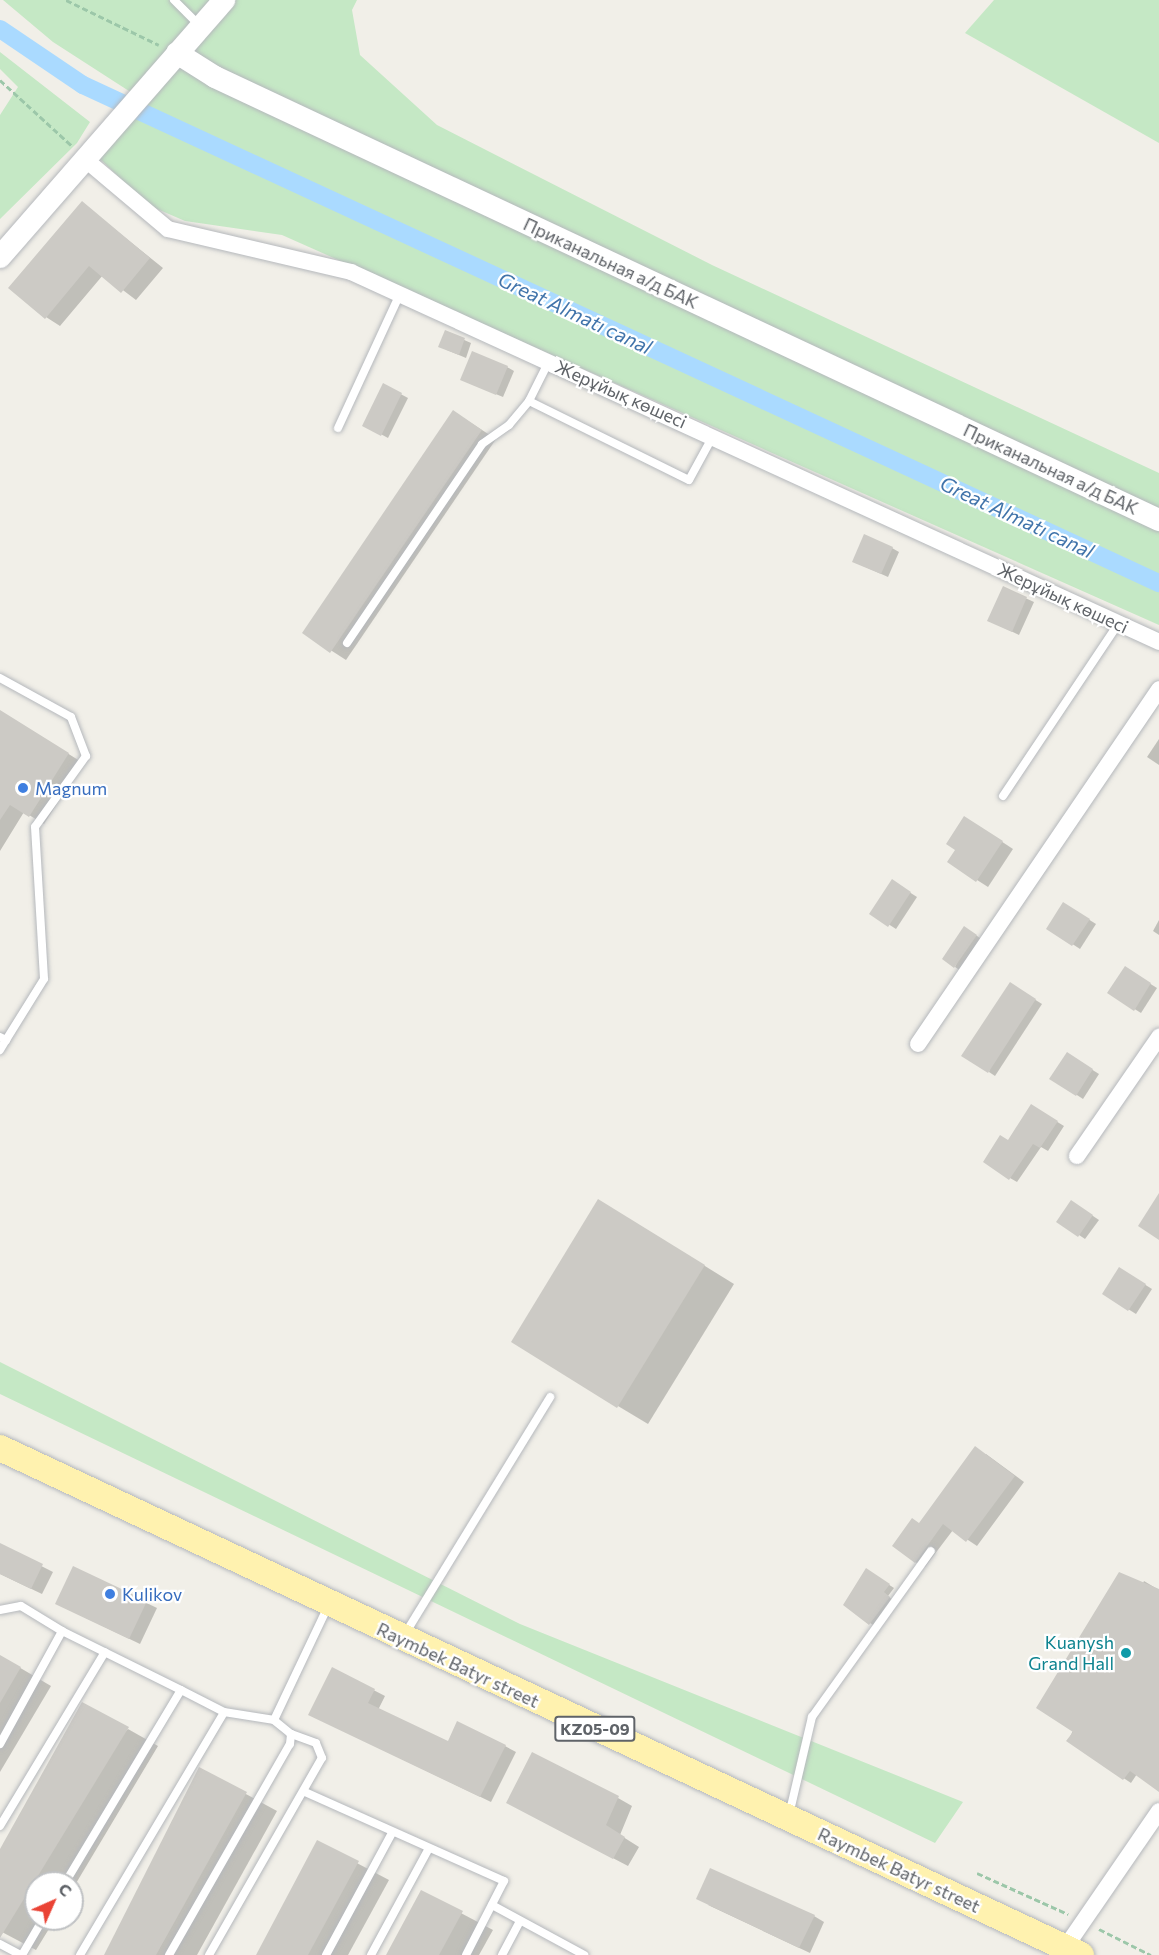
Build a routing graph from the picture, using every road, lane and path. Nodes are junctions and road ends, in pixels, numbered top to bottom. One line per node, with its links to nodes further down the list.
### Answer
1 (66, 0): 5 (path)
2 (174, 0): 4 (lane)
3 (224, 0): 4 (street)
4 (202, 28): 5 (street)
5 (177, 52): 7 (street); 14 (street, Приканальная а/д БАК)
6 (0, 80): 7 (path)
7 (86, 160): 8 (street); 9 (street, Жерұйық көшесі)
8 (1, 255)
9 (400, 294): 10 (street, Жерұйық көшесі); 12 (lane)
10 (549, 361): 11 (lane); 13 (street, Жерұйық көшесі)
11 (529, 401): 13 (lane); 17 (lane)
12 (338, 428)
13 (713, 436): 15 (street, Жерұйық көшесі)
14 (1159, 520)
15 (1118, 624): 16 (street, Жерұйық көшесі); 20 (lane)
16 (1159, 642)
17 (347, 643)
18 (0, 678): 22 (lane)
19 (1159, 689): 23 (street)
20 (1003, 796)
21 (1159, 1037): 25 (street)
22 (3, 1038): 24 (lane)
23 (918, 1044)
24 (0, 1050)
25 (1077, 1156)
26 (550, 1397): 32 (lane)
27 (0, 1448): 29 (main road, Raymbek Batyr street / KZ05-09)
28 (931, 1551): 41 (lane)
29 (329, 1604): 32 (main road, Raymbek Batyr street / KZ05-09); 36 (lane)
30 (0, 1610): 31 (lane)
31 (62, 1631): 33 (lane); 38 (lane)
32 (402, 1639): 41 (main road, Raymbek Batyr street / KZ05-09)
33 (105, 1652): 34 (lane); 42 (lane)
34 (182, 1690): 35 (lane); 45 (lane)
35 (224, 1712): 36 (lane); 54 (lane)
36 (274, 1720): 37 (lane)
37 (291, 1734): 39 (lane); 55 (lane)
38 (0, 1744)
39 (305, 1792): 43 (lane); 56 (lane)
40 (1159, 1812): 49 (street)
41 (788, 1818): 52 (main road, Raymbek Batyr street / KZ05-09)
42 (0, 1826)
43 (392, 1833): 44 (lane); 57 (lane)
44 (428, 1850): 47 (lane); 58 (lane)
45 (72, 1871)
46 (977, 1874): 49 (path)
47 (492, 1905): 48 (lane); 59 (lane)
48 (520, 1921): 60 (lane); 61 (lane)
49 (1083, 1921): 52 (street); 62 (path)
50 (36, 1931): 53 (lane)
51 (0, 1944): 53 (lane)
52 (1073, 1951)
53 (21, 1955)
54 (80, 1955)
55 (169, 1955)
56 (209, 1955)
57 (326, 1955)
58 (371, 1955)
59 (466, 1955)
60 (502, 1955)
61 (584, 1955)
62 (1151, 1955)

